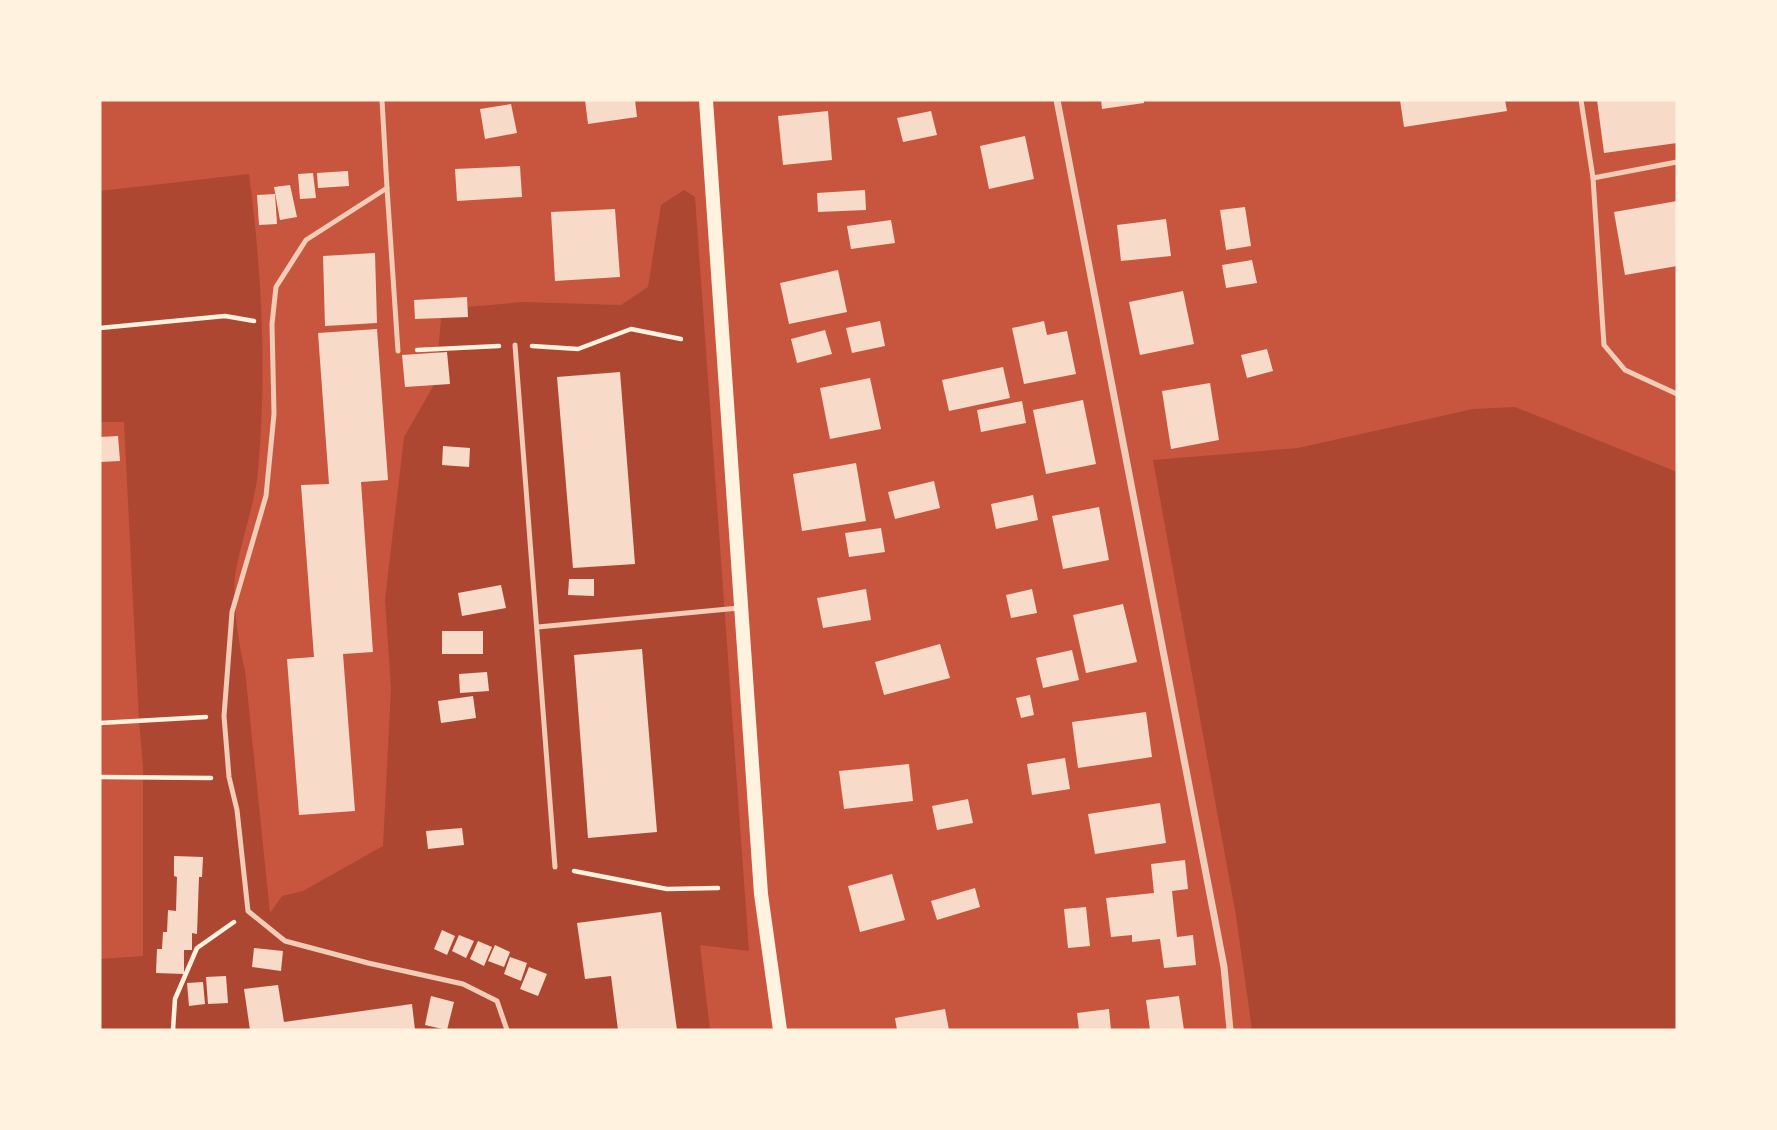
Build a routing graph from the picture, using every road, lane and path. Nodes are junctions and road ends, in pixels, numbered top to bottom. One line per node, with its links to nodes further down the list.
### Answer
1 (382, 100): 7 (lane)
2 (706, 100): 14 (main road)
3 (1057, 100): 26 (street)
4 (1581, 100): 6 (lane)
5 (1677, 162): 6 (lane)
6 (1593, 178): 13 (lane)
7 (387, 188): 8 (lane); 12 (lane)
8 (272, 324): 9 (path); 16 (lane)
9 (100, 328)
10 (681, 339): 11 (path)
11 (515, 345): 12 (path); 15 (lane)
12 (398, 351)
13 (1677, 394)
14 (739, 608): 15 (lane); 25 (main road)
15 (538, 627): 20 (lane)
16 (224, 716): 17 (path); 19 (lane)
17 (100, 723)
18 (100, 777): 19 (path)
19 (229, 777): 22 (lane)
20 (555, 867): 21 (path)
21 (718, 888)
22 (248, 911): 23 (path); 24 (lane)
23 (173, 1030)
24 (507, 1030)
25 (780, 1030)
26 (1230, 1030)

